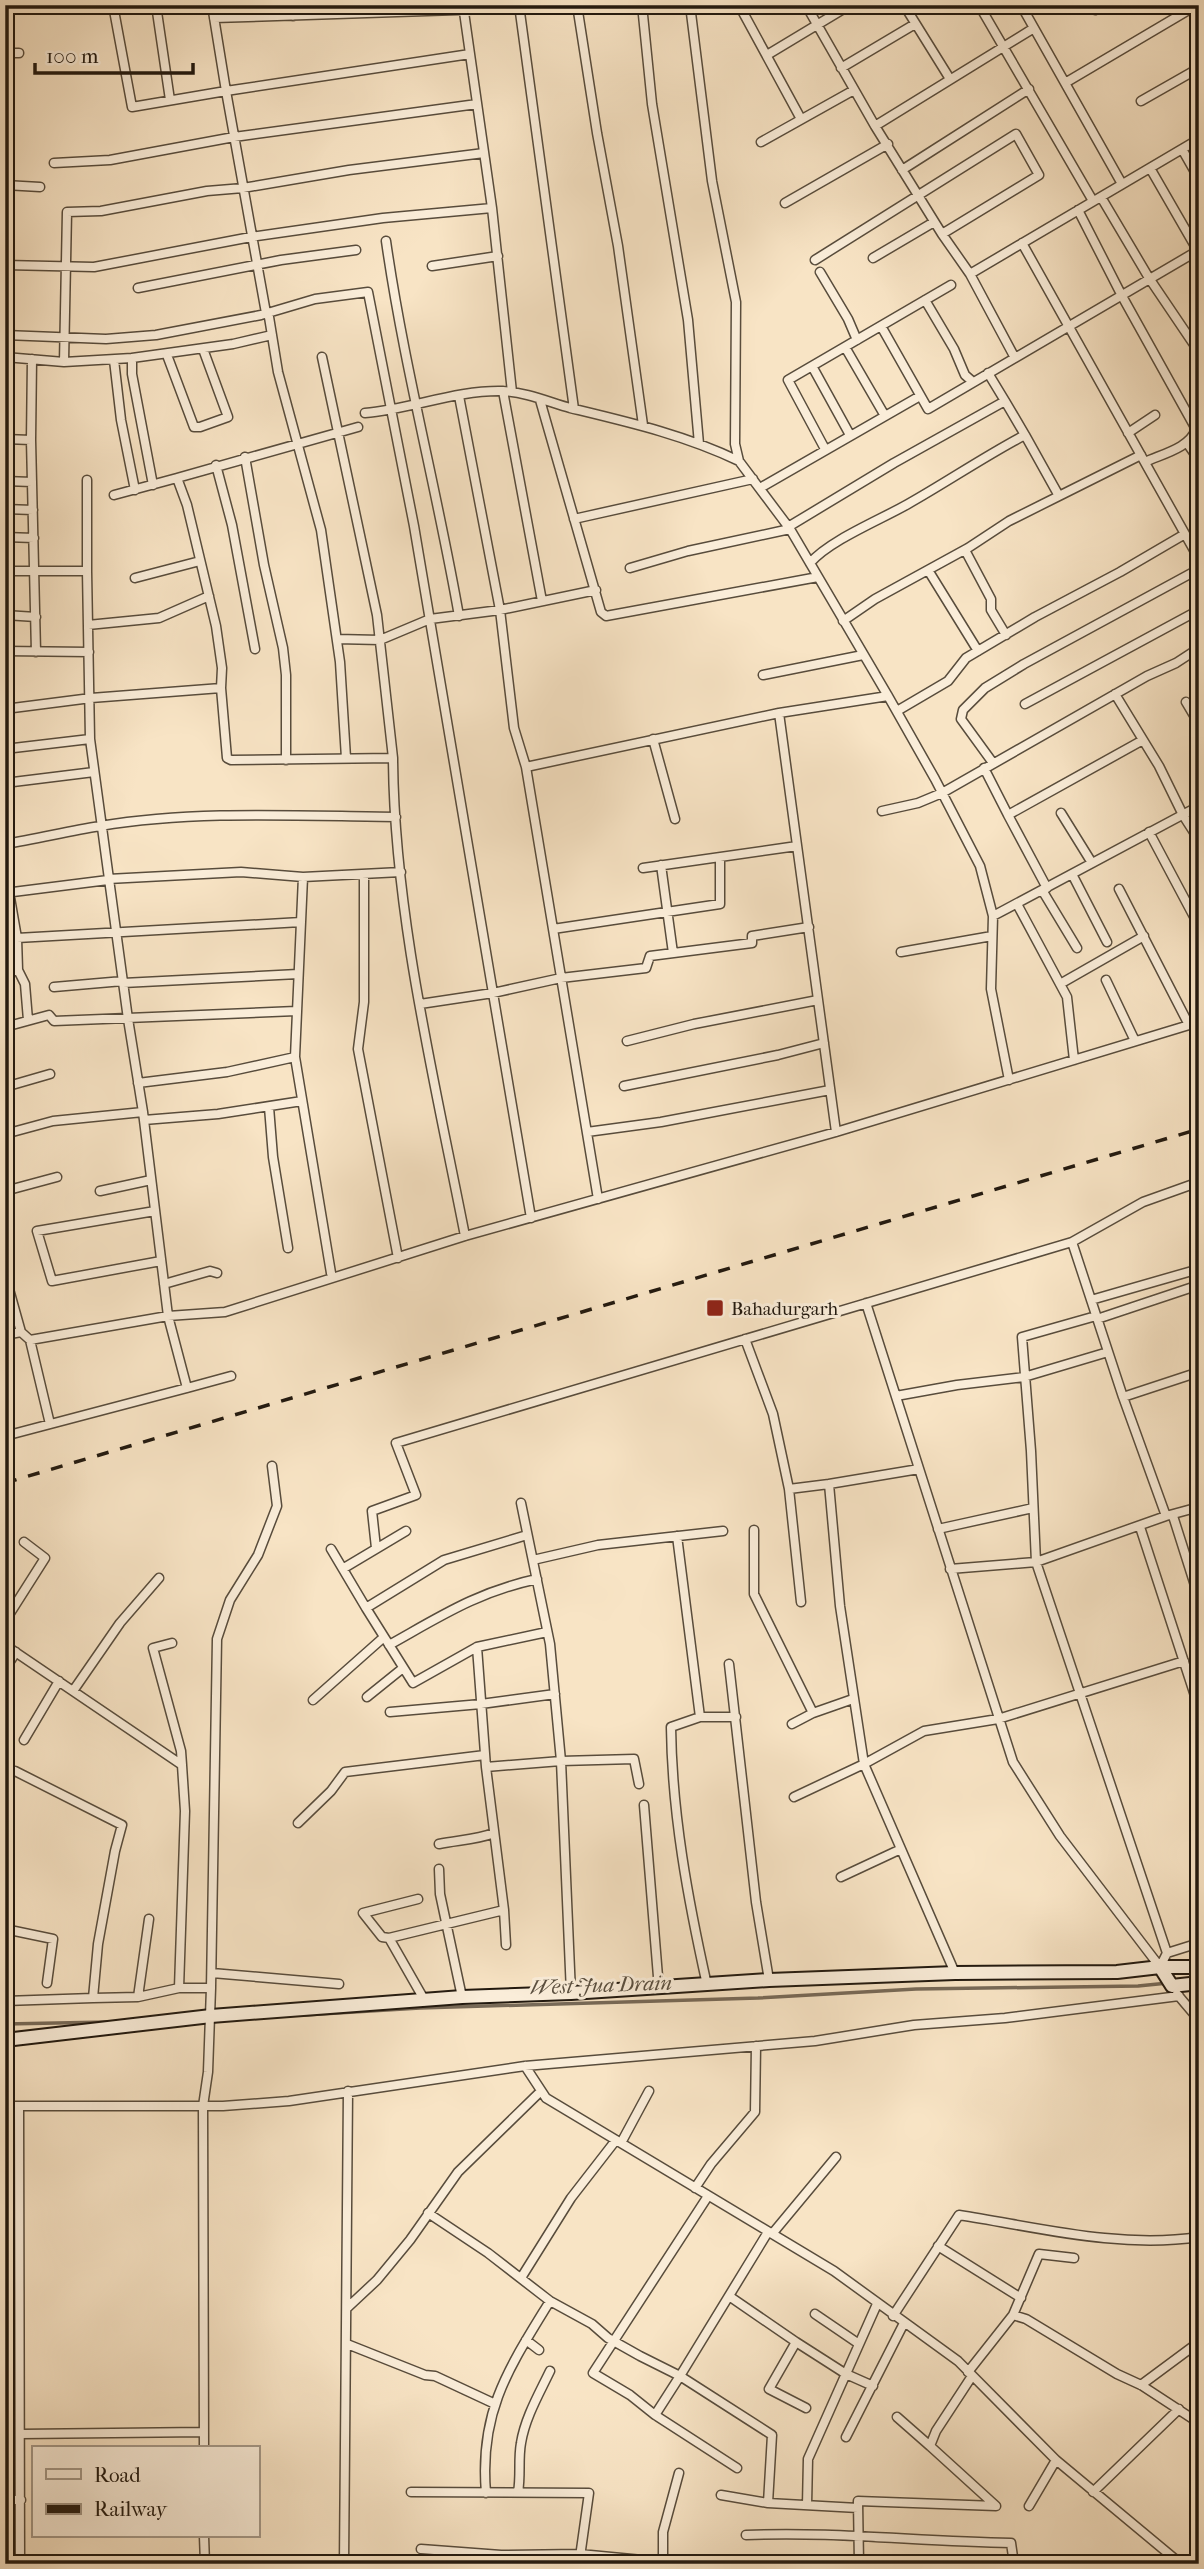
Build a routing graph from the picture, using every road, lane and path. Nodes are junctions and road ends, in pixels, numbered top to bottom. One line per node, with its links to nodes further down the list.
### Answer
1 (113, 5): 39 (street)
2 (156, 5): 39 (street)
3 (212, 5): 23 (street)
4 (242, 5): 22 (street)
5 (292, 5): 21 (street)
6 (577, 5): 116 (street)
7 (642, 5): 126 (street)
8 (690, 5): 131 (street)
9 (739, 5): 31 (street)
10 (806, 5): 24 (street)
11 (849, 5): 24 (street)
12 (904, 5): 25 (street)
13 (979, 5): 27 (street)
14 (1021, 5): 26 (street)
15 (1197, 5): 35 (street)
16 (519, 7): 18 (street); 111 (street)
17 (438, 8): 18 (street); 19 (street)
18 (463, 8): 30 (street)
19 (389, 9): 20 (street)
20 (345, 10): 21 (street)
21 (293, 16): 22 (street)
22 (243, 17): 23 (street)
23 (214, 18): 38 (street)
24 (817, 24): 31 (street); 32 (street)
25 (915, 24): 32 (street); 34 (street)
26 (1034, 28): 27 (street); 35 (street)
27 (1004, 46): 34 (street); 36 (street)
28 (5, 53): 29 (street)
29 (19, 53)
30 (470, 54): 38 (street); 41 (street)
31 (767, 55): 42 (street)
32 (841, 68): 37 (street)
33 (1199, 68): 40 (street)
34 (950, 79): 43 (street)
35 (1065, 83): 54 (street)
36 (1029, 89): 52 (street); 59 (street)
37 (854, 90): 42 (street); 43 (street)
38 (226, 91): 39 (street); 44 (street)
39 (170, 100)
40 (1141, 101)
41 (477, 104): 44 (street); 49 (street)
42 (801, 119): 46 (street)
43 (875, 126): 47 (street)
44 (234, 137): 50 (street); 57 (street)
45 (1199, 139): 48 (street)
46 (761, 142)
47 (888, 144): 52 (street); 60 (street)
48 (1182, 149): 51 (street); 53 (street)
49 (484, 153): 57 (street); 61 (street)
50 (54, 163)
51 (1150, 168): 54 (street); 69 (street)
52 (902, 170): 58 (street)
53 (1199, 179)
54 (1122, 184): 59 (street)
55 (5, 185): 56 (street)
56 (40, 187)
57 (243, 188): 65 (street); 76 (street)
58 (917, 194): 63 (street); 64 (street); 72 (street)
59 (1097, 199): 62 (street); 79 (street)
60 (785, 203)
61 (492, 208): 65 (street); 70 (street)
62 (1078, 210): 67 (street); 82 (street)
63 (934, 222): 64 (street); 71 (street)
64 (942, 234): 78 (street)
65 (251, 237): 74 (street); 76 (street)
66 (386, 241): 110 (street)
67 (1022, 243): 78 (street); 86 (street)
68 (356, 250): 74 (street)
69 (1198, 251): 79 (street)
70 (498, 256): 75 (street); 105 (street)
71 (873, 258)
72 (814, 260)
73 (5, 265): 76 (street)
74 (257, 265): 81 (street); 84 (street)
75 (432, 266)
76 (65, 267): 89 (street)
77 (820, 272): 90 (street)
78 (970, 274): 98 (street)
79 (1149, 278): 82 (street); 93 (street)
80 (951, 285): 83 (street)
81 (138, 288)
82 (1122, 296): 86 (street); 124 (street)
83 (925, 300): 85 (street); 104 (street)
84 (266, 313): 88 (street); 89 (street); 112 (street)
85 (881, 326): 90 (street); 107 (street)
86 (1070, 327): 98 (street); 119 (street)
87 (5, 335): 89 (street)
88 (272, 335): 92 (street); 125 (street)
89 (65, 338): 101 (street)
90 (857, 340): 91 (street)
91 (845, 347): 102 (street); 115 (street)
92 (203, 349): 94 (street); 94 (street)
93 (1199, 352)
94 (167, 355): 97 (street)
95 (5, 357): 99 (street)
96 (322, 357): 118 (street)
97 (132, 358): 100 (street); 138 (street)
98 (1015, 358): 103 (street)
99 (32, 359): 101 (street); 123 (street)
100 (114, 360): 101 (street); 140 (street)
101 (64, 362)
102 (812, 366): 120 (street); 127 (street)
103 (988, 373): 104 (street); 109 (street)
104 (974, 382): 107 (street)
105 (507, 392): 106 (street); 108 (street); 164 (street)
106 (459, 396): 110 (street); 165 (street)
107 (920, 396): 115 (street)
108 (540, 400): 111 (street); 145 (street)
109 (1005, 401): 121 (street); 146 (street)
110 (417, 405): 112 (street); 168 (street)
111 (574, 409): 116 (street)
112 (392, 411): 113 (street); 170 (street)
113 (365, 413)
114 (1155, 415): 119 (street)
115 (885, 416): 120 (street)
116 (643, 425): 126 (street)
117 (358, 428): 118 (street)
118 (337, 433): 125 (street); 175 (street)
119 (1128, 433): 129 (street)
120 (850, 435): 127 (street)
121 (1025, 435): 142 (street); 153 (street)
122 (5, 439): 123 (street)
123 (31, 440): 137 (street)
124 (1187, 443): 129 (street); 130 (street)
125 (297, 444): 128 (street); 174 (street)
126 (699, 444): 131 (street)
127 (825, 449): 139 (street)
128 (245, 457): 132 (street); 200 (street)
129 (1143, 459): 142 (street); 147 (street)
130 (1199, 460)
131 (739, 461): 134 (street)
132 (216, 466): 133 (street); 177 (street)
133 (177, 478): 138 (street); 152 (street)
134 (753, 479): 139 (street); 145 (street)
135 (87, 480): 158 (street)
136 (5, 481): 137 (street)
137 (32, 482): 144 (street)
138 (153, 485): 140 (street)
139 (760, 488): 146 (street)
140 (135, 490): 141 (street)
141 (114, 495)
142 (1059, 496): 150 (street)
143 (5, 509): 144 (street)
144 (33, 510): 149 (street)
145 (574, 519): 162 (street)
146 (789, 528): 153 (street); 154 (street)
147 (1185, 534): 151 (street); 173 (street)
148 (5, 537): 149 (street)
149 (34, 538): 159 (street)
150 (965, 550): 156 (street); 173 (street)
151 (1199, 559)
152 (200, 561): 161 (street); 163 (street)
153 (810, 563): 160 (street)
154 (630, 568)
155 (1199, 569): 201 (street)
156 (928, 570): 171 (street); 178 (street)
157 (5, 571): 159 (street)
158 (87, 571): 159 (street); 172 (street)
159 (35, 573): 169 (street)
160 (818, 577): 162 (street); 171 (street)
161 (135, 578)
162 (596, 590): 164 (street)
163 (209, 596): 172 (street); 184 (street)
164 (541, 601): 165 (street)
165 (500, 610): 168 (street); 202 (street)
166 (1199, 610): 189 (street)
167 (5, 615): 169 (street)
168 (458, 615): 170 (street)
169 (36, 617): 180 (street)
170 (430, 619): 175 (street); 255 (street)
171 (843, 621): 182 (street)
172 (89, 625): 181 (street)
173 (1006, 635): 178 (street)
174 (337, 639): 175 (street); 198 (street)
175 (380, 640): 199 (street)
176 (1199, 648): 185 (street)
177 (255, 649)
178 (978, 651): 191 (street)
179 (5, 652): 180 (street)
180 (36, 652): 181 (street)
181 (89, 652): 187 (street)
182 (863, 655): 183 (street); 186 (street)
183 (763, 675)
184 (221, 688): 187 (street); 200 (street)
185 (1115, 694): 196 (street); 201 (street)
186 (888, 696): 191 (street); 192 (street)
187 (91, 698): 190 (street); 194 (street)
188 (1186, 702): 193 (street)
189 (1025, 704)
190 (5, 709)
191 (897, 711): 206 (street)
192 (779, 713): 195 (street); 219 (street)
193 (1199, 724)
194 (90, 739): 197 (street); 204 (street)
195 (653, 739): 202 (street); 213 (street)
196 (1143, 740): 210 (street); 211 (street)
197 (5, 749)
198 (345, 758): 199 (street); 200 (street)
199 (393, 758): 212 (street)
200 (286, 760)
201 (993, 763): 203 (street)
202 (526, 767): 238 (street)
203 (984, 768): 206 (street); 210 (street)
204 (94, 772): 205 (street); 214 (street)
205 (5, 783)
206 (942, 793): 208 (street); 234 (street)
207 (1199, 806): 211 (street)
208 (882, 811)
209 (1061, 813): 221 (street)
210 (1008, 814): 229 (street)
211 (1182, 815): 216 (street); 217 (street)
212 (396, 817): 214 (street); 224 (street)
213 (675, 819)
214 (101, 826): 218 (street); 228 (street)
215 (5, 831): 218 (street)
216 (1149, 832): 221 (street); 236 (street)
217 (1199, 840)
218 (6, 844): 231 (street)
219 (797, 846): 220 (street); 237 (street)
220 (720, 857): 222 (street); 233 (street)
221 (1092, 863): 226 (street)
222 (662, 865): 223 (street); 233 (street)
223 (643, 867)
224 (401, 872): 225 (street); 257 (street)
225 (364, 874): 227 (street); 292 (street)
226 (1072, 874): 229 (street); 243 (street)
227 (303, 877): 228 (street); 235 (street)
228 (108, 879): 231 (street); 239 (street)
229 (1044, 889): 232 (street); 244 (street)
230 (1118, 889): 241 (street)
231 (7, 893): 242 (street)
232 (1017, 904): 234 (street); 253 (street)
233 (668, 912): 238 (street); 246 (street)
234 (993, 916): 240 (street)
235 (301, 922): 239 (street); 249 (street)
236 (1199, 926)
237 (809, 927): 246 (street); 256 (street)
238 (553, 929): 250 (street)
239 (117, 931): 242 (street); 252 (street)
240 (992, 936): 245 (street); 270 (street)
241 (1144, 936): 253 (street); 262 (street)
242 (17, 938): 247 (street)
243 (1107, 942)
244 (1077, 948)
245 (901, 952)
246 (673, 953): 250 (street)
247 (18, 970): 248 (street); 260 (street)
248 (5, 974)
249 (298, 974): 252 (street); 258 (street)
250 (561, 978): 255 (street); 278 (street)
251 (1106, 980): 265 (street)
252 (123, 982): 254 (street); 259 (street)
253 (1060, 984): 268 (street)
254 (54, 987)
255 (494, 993): 257 (street); 288 (street)
256 (818, 1000): 264 (street); 266 (street)
257 (420, 1004): 289 (street)
258 (296, 1011): 259 (street); 267 (street)
259 (128, 1019): 260 (street); 271 (street)
260 (29, 1020): 263 (street)
261 (1199, 1022): 262 (street)
262 (1189, 1025): 265 (street)
263 (5, 1027)
264 (626, 1041)
265 (1135, 1041): 268 (street)
266 (824, 1043): 272 (street); 274 (street)
267 (295, 1057): 271 (street); 275 (street)
268 (1074, 1060): 270 (street)
269 (50, 1074): 273 (street)
270 (1009, 1080): 279 (street)
271 (138, 1083): 277 (street)
272 (624, 1086)
273 (5, 1087)
274 (830, 1090): 278 (street); 279 (street)
275 (302, 1101): 276 (street); 296 (street)
276 (269, 1107): 277 (street); 291 (street)
277 (144, 1116): 280 (street); 282 (street)
278 (587, 1132): 286 (street)
279 (836, 1132): 286 (street)
280 (5, 1134)
281 (57, 1177): 284 (street)
282 (151, 1180): 285 (street); 287 (street)
283 (1199, 1182): 290 (street)
284 (5, 1191)
285 (100, 1191)
286 (598, 1199): 288 (street)
287 (155, 1211): 293 (street); 293 (street)
288 (531, 1218): 289 (street)
289 (465, 1236): 292 (street)
290 (1072, 1242): 300 (street); 301 (street)
291 (288, 1248)
292 (398, 1258): 302 (street)
293 (161, 1261): 298 (street)
294 (1199, 1269): 300 (street)
295 (217, 1273): 298 (street)
296 (331, 1273)
297 (5, 1275): 304 (street)
298 (164, 1284): 302 (street)
299 (1199, 1285): 303 (street)
300 (1091, 1300): 303 (street)
301 (866, 1303): 306 (street); 313 (street)
302 (167, 1315): 307 (street); 312 (street)
303 (1097, 1317): 308 (street); 311 (street)
304 (21, 1332): 305 (street); 307 (street)
305 (5, 1335)
306 (745, 1339): 320 (street); 333 (street)
307 (30, 1340): 315 (street)
308 (1108, 1352): 311 (street); 314 (street)
309 (1199, 1372): 314 (street)
310 (231, 1376): 312 (street)
311 (1024, 1377): 313 (street); 323 (street)
312 (187, 1388): 315 (street)
313 (896, 1396): 318 (street)
314 (1123, 1396): 324 (street)
315 (50, 1424): 316 (street)
316 (5, 1436)
317 (272, 1466): 397 (street)
318 (919, 1469): 319 (street); 327 (street)
319 (829, 1484): 320 (street); 360 (street)
320 (789, 1489): 342 (street)
321 (522, 1503): 330 (street)
322 (1199, 1507): 324 (street)
323 (1033, 1508): 327 (street); 336 (street)
324 (1169, 1516): 325 (street); 341 (street)
325 (1140, 1527): 336 (street); 351 (street)
326 (754, 1530): 365 (street)
327 (938, 1530): 338 (street)
328 (406, 1531): 333 (street)
329 (723, 1531): 331 (street)
330 (527, 1535): 335 (street); 343 (street)
331 (677, 1536): 335 (street); 366 (street)
332 (24, 1542): 344 (street)
333 (376, 1548): 337 (street)
334 (331, 1549): 337 (street)
335 (533, 1560): 340 (street)
336 (1036, 1562): 338 (street); 358 (street)
337 (344, 1568): 343 (street)
338 (950, 1569): 368 (street)
339 (159, 1578): 356 (street)
340 (537, 1579): 345 (street); 346 (street)
341 (1199, 1598)
342 (802, 1602)
343 (366, 1608): 346 (street)
344 (5, 1621)
345 (547, 1632): 349 (street); 357 (street)
346 (387, 1641): 353 (street); 361 (street)
347 (172, 1643): 374 (street)
348 (5, 1645): 350 (street)
349 (477, 1647): 353 (street); 362 (street)
350 (16, 1652): 354 (street); 355 (street)
351 (1184, 1661): 358 (street); 363 (street)
352 (729, 1664): 367 (street)
353 (403, 1668): 359 (street)
354 (5, 1669)
355 (59, 1681): 356 (street); 370 (street)
356 (73, 1691): 374 (street)
357 (555, 1694): 362 (street); 372 (street)
358 (1079, 1694): 368 (street); 394 (street)
359 (367, 1697)
360 (853, 1699): 365 (street); 373 (street)
361 (313, 1700)
362 (481, 1704): 364 (street); 371 (street)
363 (1199, 1708)
364 (390, 1712)
365 (813, 1713): 369 (street)
366 (700, 1717): 367 (street); 403 (street)
367 (736, 1717): 399 (street)
368 (998, 1719): 373 (street); 395 (street)
369 (792, 1724)
370 (24, 1740)
371 (485, 1755): 375 (street); 380 (street)
372 (561, 1761): 375 (street); 377 (street); 408 (street)
373 (864, 1764): 378 (street); 383 (street)
374 (182, 1765): 404 (street)
375 (485, 1767): 381 (street)
376 (15, 1771): 411 (street)
377 (639, 1784)
378 (794, 1797)
379 (643, 1805): 406 (street)
380 (298, 1823)
381 (494, 1833): 382 (street); 387 (street)
382 (439, 1844)
383 (901, 1849): 385 (street); 398 (street)
384 (439, 1869): 389 (street)
385 (841, 1877)
386 (418, 1899): 391 (street)
387 (504, 1910): 389 (street); 393 (street)
388 (149, 1919): 409 (street)
389 (447, 1924): 391 (street); 410 (street)
390 (5, 1929): 400 (street)
391 (389, 1938): 413 (street)
392 (1199, 1942): 394 (street)
393 (506, 1945)
394 (1167, 1953): 395 (street)
395 (1160, 1967): 396 (main road); 398 (main road); 407 (main road)
396 (1199, 1967)
397 (212, 1973): 402 (street); 405 (street)
398 (955, 1973): 399 (main road)
399 (769, 1980): 403 (main road)
400 (47, 1983)
401 (1199, 1983): 407 (main road)
402 (339, 1984)
403 (707, 1985): 406 (main road)
404 (179, 1988): 405 (street); 409 (street)
405 (211, 1988): 414 (street)
406 (659, 1989): 408 (main road)
407 (1175, 1991): 415 (street); 417 (street)
408 (571, 1993): 410 (main road)
409 (138, 1997): 411 (street)
410 (462, 1997): 413 (main road)
411 (93, 1998): 412 (street)
412 (5, 2001)
413 (425, 2001): 414 (main road)
414 (211, 2016): 416 (main road); 424 (street)
415 (1199, 2020)
416 (5, 2040)
417 (756, 2046): 418 (street); 427 (street)
418 (525, 2066): 419 (street); 420 (street)
419 (348, 2091): 424 (street); 439 (street)
420 (541, 2091): 425 (street); 429 (street)
421 (649, 2091): 425 (street)
422 (5, 2106): 423 (street)
423 (19, 2106): 424 (street); 464 (street)
424 (203, 2106): 463 (street)
425 (618, 2142): 427 (street); 434 (street)
426 (836, 2157): 430 (street)
427 (695, 2188): 428 (street)
428 (708, 2196): 430 (street); 445 (street)
429 (428, 2213): 434 (street); 439 (street)
430 (770, 2233): 435 (street); 438 (street)
431 (1199, 2237): 432 (street)
432 (938, 2246): 436 (street); 442 (street)
433 (1074, 2258): 436 (street)
434 (521, 2278): 437 (street)
435 (729, 2296): 446 (street); 454 (street)
436 (1021, 2298): 441 (street)
437 (550, 2301): 444 (street); 445 (street)
438 (877, 2304): 442 (street); 449 (street)
439 (347, 2308): 448 (street)
440 (815, 2314): 449 (street)
441 (1013, 2315): 453 (street); 455 (street)
442 (893, 2316): 443 (street)
443 (904, 2323): 453 (street); 456 (street)
444 (526, 2340): 450 (street); 457 (street)
445 (613, 2340): 454 (street); 460 (street)
446 (796, 2342): 452 (street); 458 (street)
447 (1199, 2342): 455 (street)
448 (347, 2344): 457 (street); 490 (street)
449 (859, 2344): 452 (street)
450 (539, 2350)
451 (550, 2371): 473 (street)
452 (846, 2374): 456 (street); 479 (street)
453 (970, 2374): 467 (street); 468 (street)
454 (680, 2376): 460 (street); 478 (street)
455 (1140, 2385): 459 (street)
456 (873, 2386): 465 (street)
457 (494, 2403): 474 (street)
458 (806, 2408)
459 (1179, 2409): 462 (street); 471 (street)
460 (655, 2415): 469 (street)
461 (897, 2417): 467 (street)
462 (1199, 2423)
463 (204, 2432): 464 (street); 466 (street)
464 (21, 2434): 477 (street)
465 (846, 2437)
466 (204, 2446)
467 (930, 2446): 481 (street)
468 (1056, 2460): 471 (street); 480 (street)
469 (737, 2468)
470 (679, 2473): 487 (street)
471 (1093, 2491): 495 (street)
472 (411, 2492): 474 (street)
473 (518, 2492): 474 (street); 486 (street)
474 (486, 2493)
475 (721, 2495): 478 (street)
476 (5, 2500): 477 (street)
477 (21, 2500): 488 (street)
478 (768, 2503): 479 (street)
479 (807, 2505): 481 (street)
480 (1029, 2506)
481 (858, 2508): 483 (street)
482 (746, 2535): 483 (street)
483 (858, 2537): 493 (street); 494 (street)
484 (205, 2538): 489 (street)
485 (421, 2549): 486 (street)
486 (580, 2554): 487 (street); 491 (street)
487 (663, 2562): 492 (street)
488 (20, 2564)
489 (205, 2564)
490 (344, 2564)
491 (579, 2564)
492 (713, 2564)
493 (859, 2564)
494 (1014, 2564)
495 (1181, 2564)

